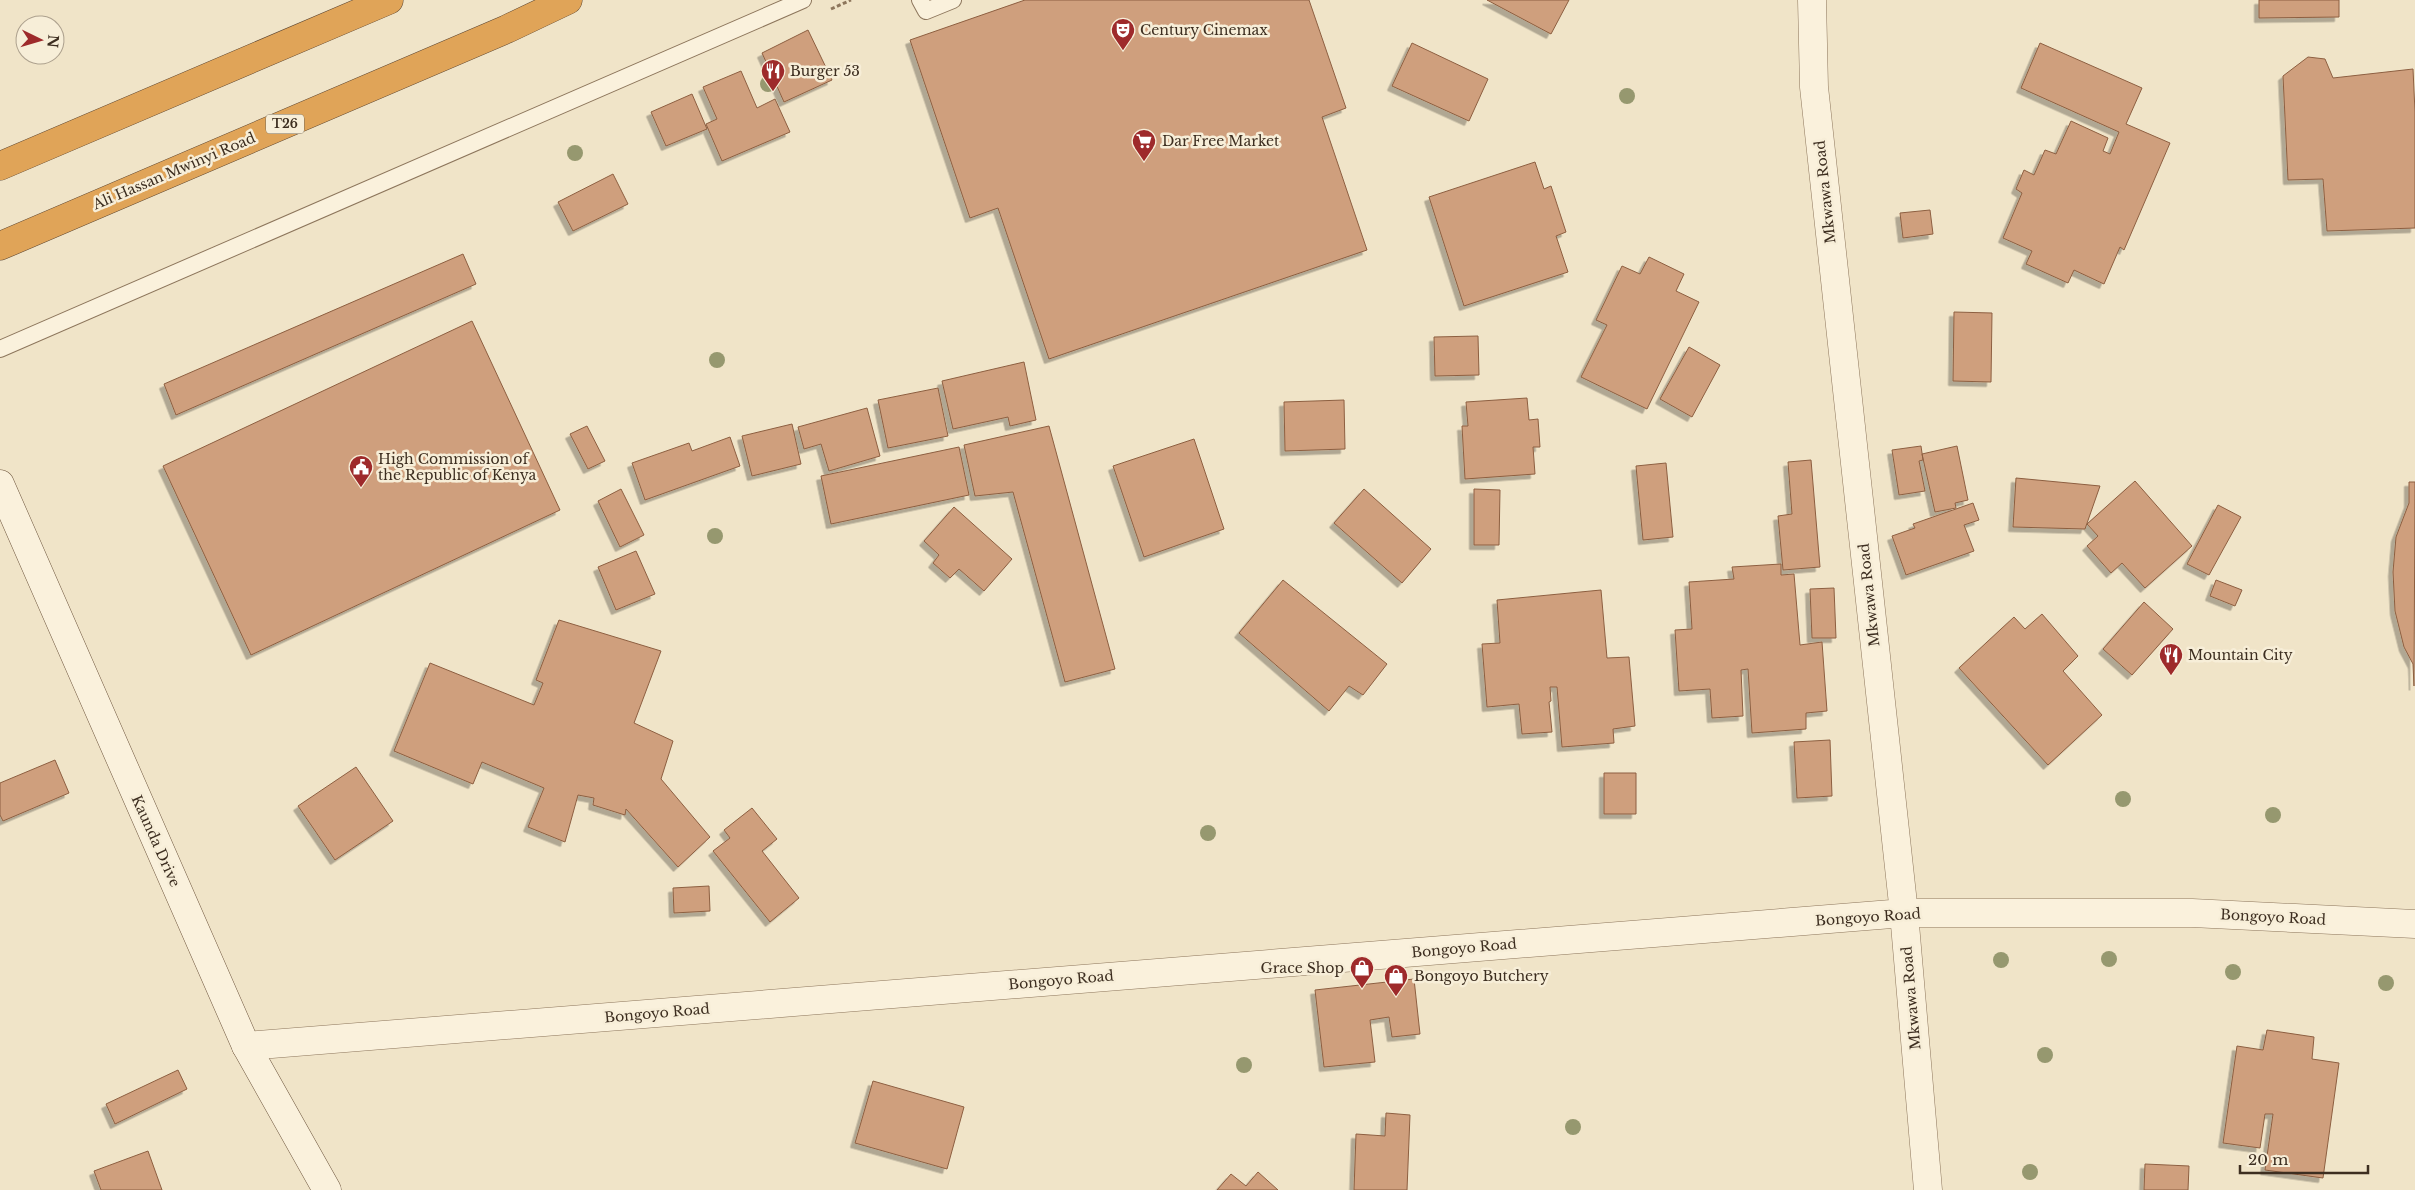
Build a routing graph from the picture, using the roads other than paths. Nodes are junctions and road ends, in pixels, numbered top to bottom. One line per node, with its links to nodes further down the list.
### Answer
1 (389, 0): 7 (highway)
2 (568, 0): 8 (highway, Ali Hassan Mwinyi Road / T26)
3 (803, 0): 9 (lane)
4 (920, 0): 5 (lane)
5 (953, 0)
6 (1812, 0): 11 (street, Mkwawa Road)
7 (0, 166)
8 (0, 246)
9 (0, 349)
10 (0, 484): 13 (street, Kaunda Drive)
11 (1904, 913): 12 (street, Bongoyo Road); 13 (street, Bongoyo Road); 15 (street, Mkwawa Road)
12 (2415, 924)
13 (246, 1046): 14 (street, Kaunda Drive)
14 (327, 1190)
15 (1928, 1190)

